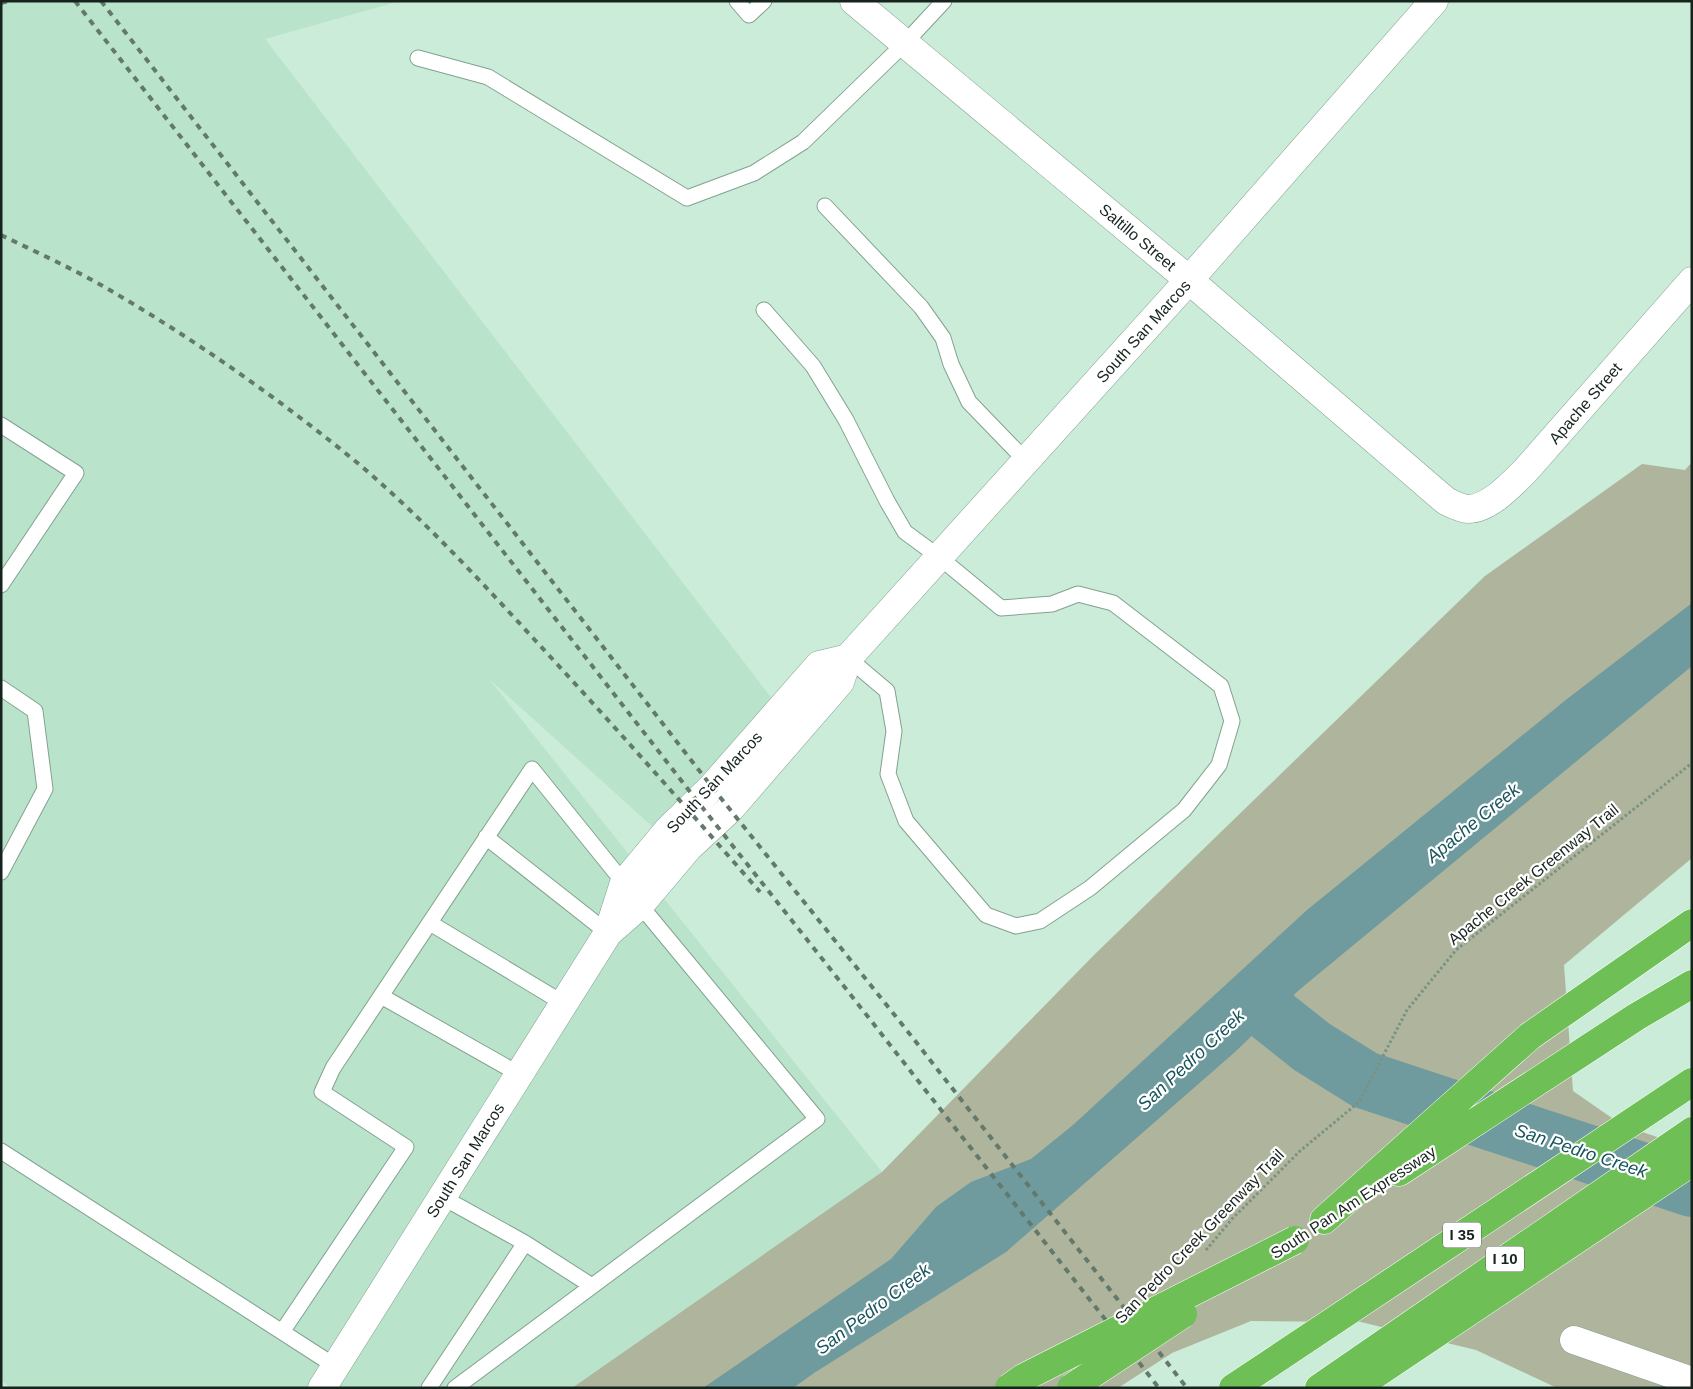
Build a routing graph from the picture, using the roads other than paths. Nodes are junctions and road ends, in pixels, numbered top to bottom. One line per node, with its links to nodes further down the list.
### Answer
1 (737, 1): 2 (lane)
2 (764, 1)
3 (854, 1): 6 (street, Saltillo Street)
4 (944, 1): 6 (lane)
5 (1434, 1): 9 (street, South San Marcos)
6 (905, 44): 7 (lane); 9 (street, Saltillo Street)
7 (418, 58)
8 (825, 206): 13 (lane)
9 (1189, 280): 13 (street, South San Marcos); 14 (street, Saltillo Street)
10 (1692, 281): 14 (street, Apache Street)
11 (764, 310): 15 (lane)
12 (1, 425): 16 (lane)
13 (1026, 461): 15 (street, South San Marcos)
14 (1468, 509)
15 (939, 557): 17 (street, South San Marcos); 17 (lane)
16 (1, 585)
17 (848, 658): 21 (street, South San Marcos); 22 (street, South San Marcos)
18 (1, 688): 20 (lane)
19 (486, 837): 21 (lane); 23 (lane); 25 (lane)
20 (1, 872)
21 (624, 883): 25 (street, South San Marcos)
22 (640, 905): 25 (street, South San Marcos); 40 (lane)
23 (430, 923): 28 (lane); 29 (lane)
24 (1692, 923): 37 (highway)
25 (608, 933): 29 (street, South San Marcos)
26 (1692, 970): 30 (highway, South Pan Am Expressway)
27 (1692, 984): 30 (highway, South Pan Am Expressway)
28 (381, 996): 31 (lane); 41 (lane)
29 (563, 1003): 31 (street, South San Marcos)
30 (1636, 1017): 37 (highway, South Pan Am Expressway)
31 (519, 1074): 36 (street, South San Marcos)
32 (1692, 1082): 49 (highway, I 35)
33 (1692, 1131): 50 (highway, I 10)
34 (1, 1151): 41 (lane)
35 (1692, 1162): 51 (highway)
36 (442, 1197): 39 (lane); 43 (street, South San Marcos)
37 (1324, 1220): 38 (highway, South Pan Am Expressway)
38 (1295, 1240): 47 (highway, bridge); 48 (highway, South Pan Am Expressway, bridge)
39 (525, 1243): 40 (lane); 45 (lane)
40 (592, 1286): 46 (lane)
41 (282, 1332): 43 (lane)
42 (1574, 1340): 44 (street)
43 (328, 1377)
44 (1692, 1381)
45 (429, 1388)
46 (455, 1388)
47 (1009, 1388)
48 (1071, 1388)
49 (1233, 1388)
50 (1319, 1388)
51 (1355, 1388)

